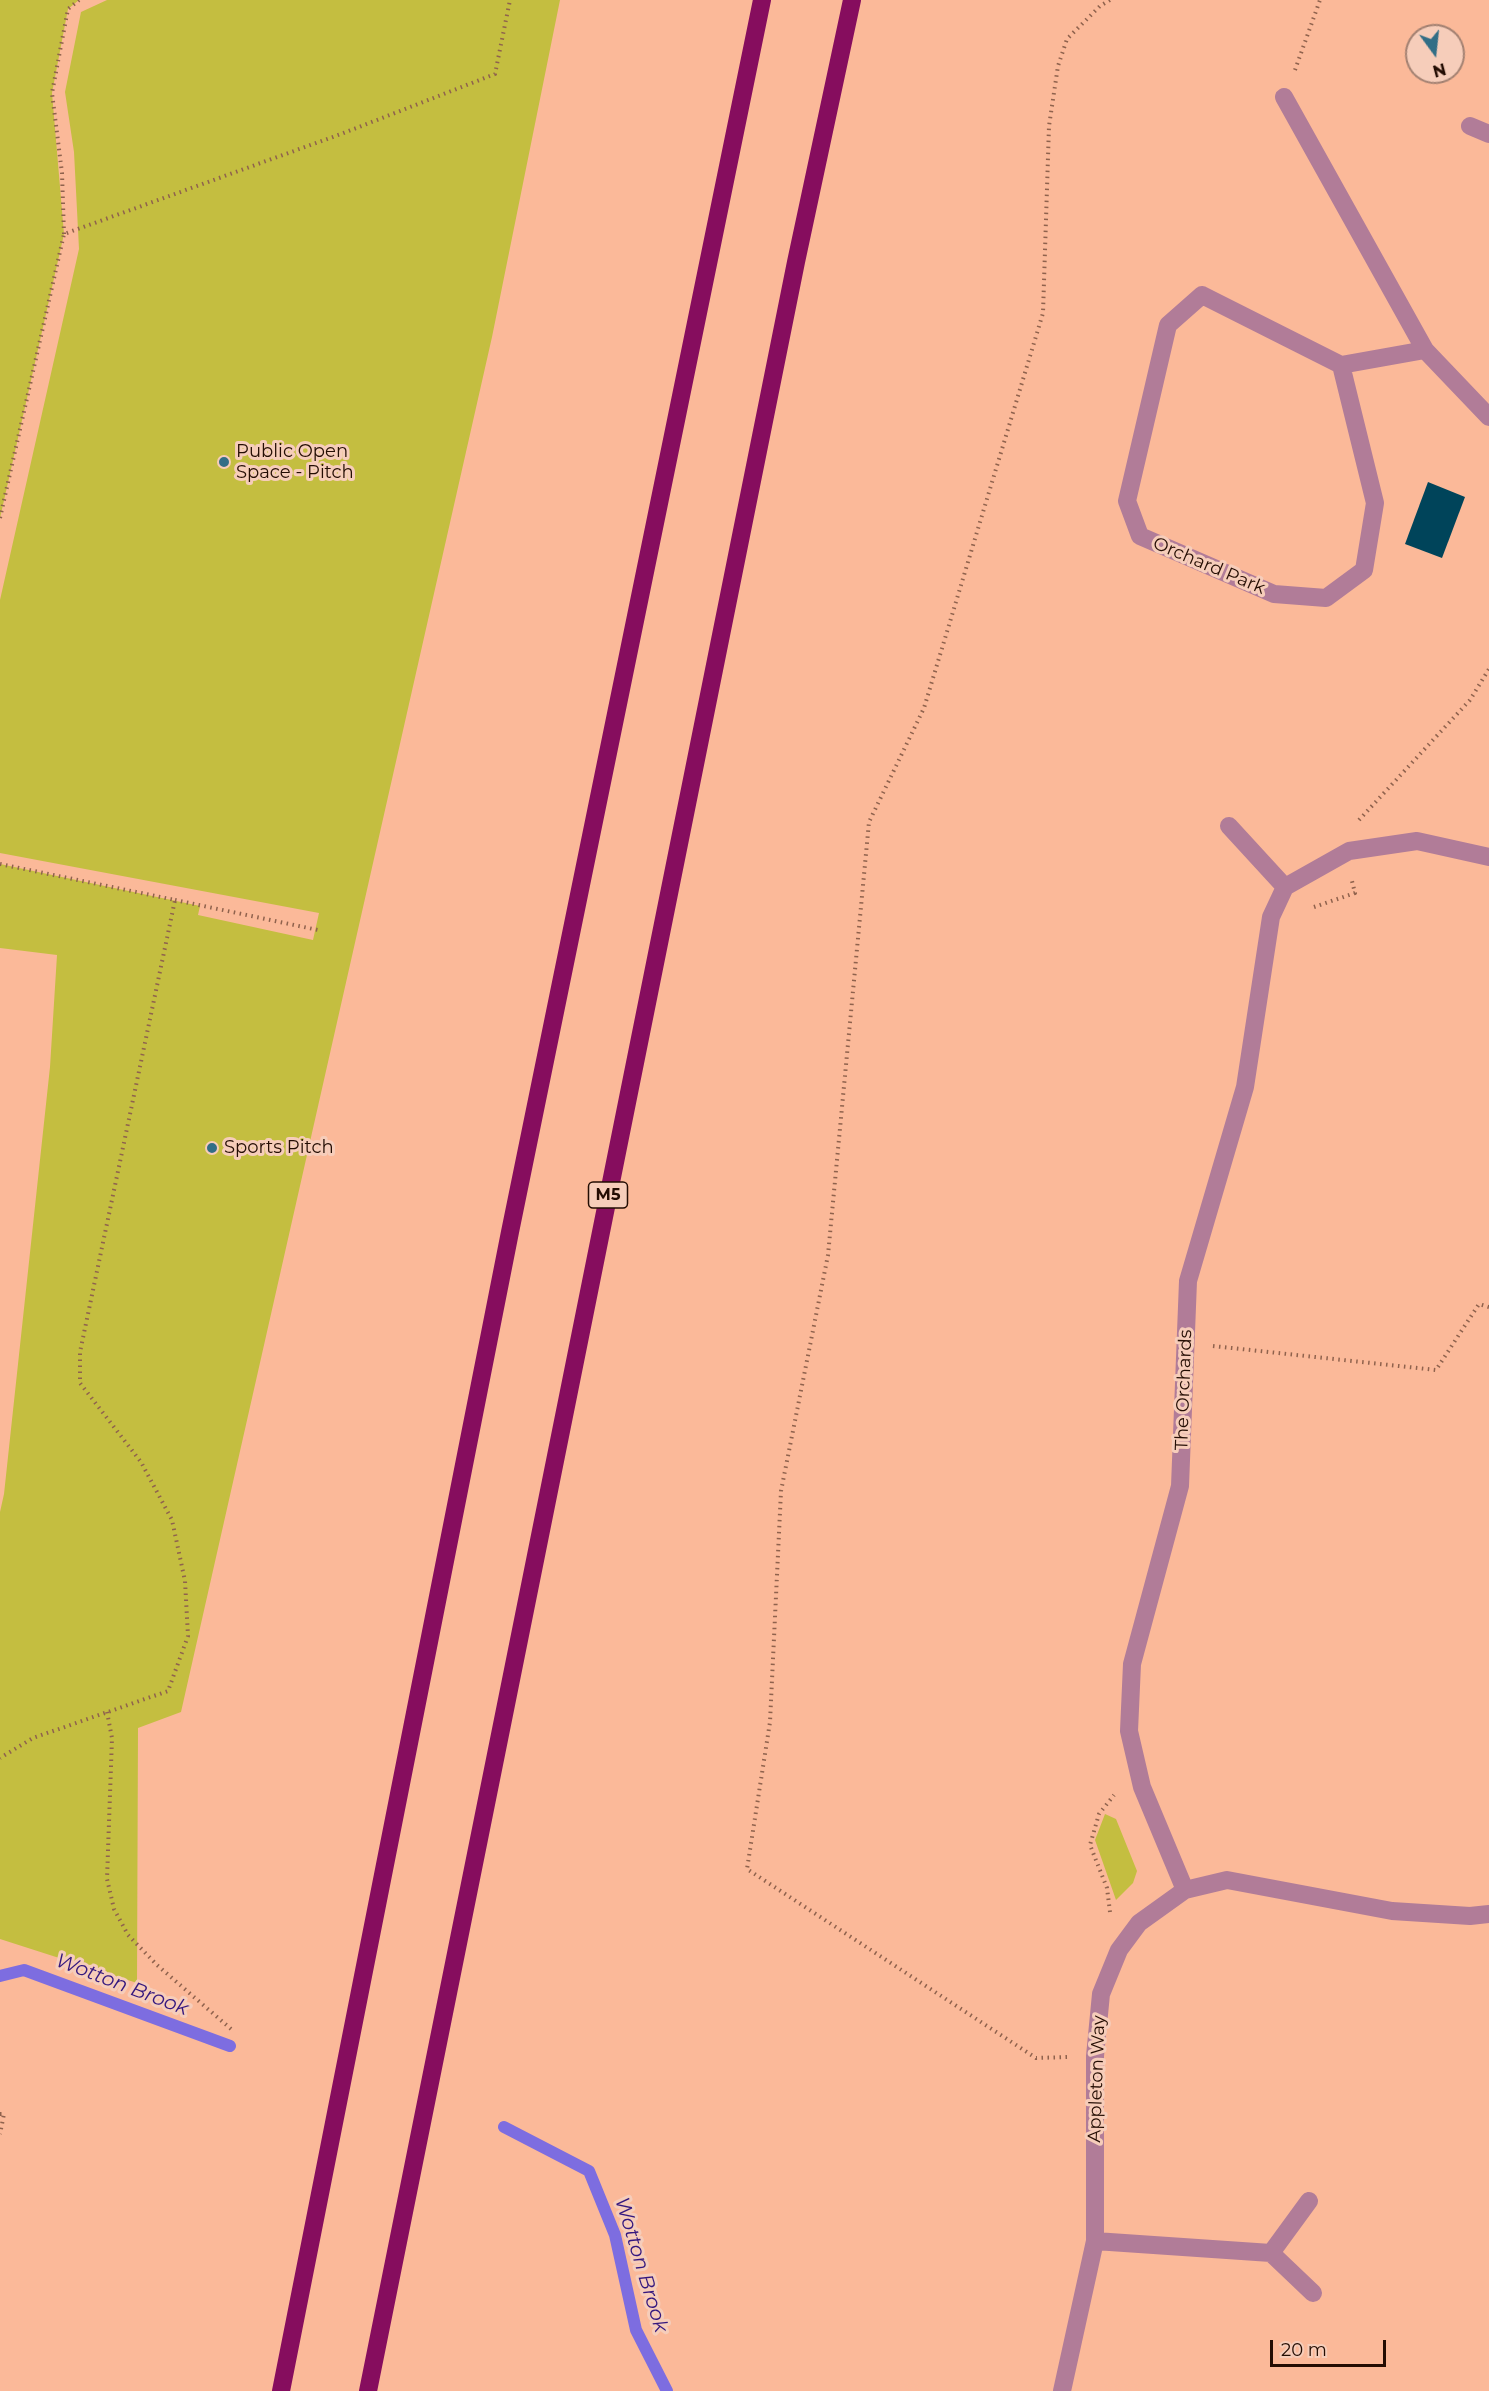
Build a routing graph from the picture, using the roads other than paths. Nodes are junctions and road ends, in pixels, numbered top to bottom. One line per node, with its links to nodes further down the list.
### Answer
1 (762, 0): 18 (highway)
2 (852, 0): 19 (highway, M5)
3 (1284, 97): 6 (street)
4 (1470, 126): 5 (street)
5 (1489, 134)
6 (1425, 350): 7 (street); 8 (street)
7 (1341, 365): 7 (street, Orchard Park)
8 (1489, 417)
9 (1229, 826): 11 (street)
10 (1489, 857): 11 (street)
11 (1285, 887): 12 (street, The Orchards)
12 (1185, 1890): 13 (street, Appleton Way); 15 (street, Appleton Way)
13 (1489, 1914)
14 (1309, 2201): 16 (street)
15 (1095, 2241): 16 (street); 20 (street, Appleton Way)
16 (1271, 2253): 17 (street)
17 (1312, 2293)
18 (281, 2391)
19 (368, 2391)
20 (1062, 2391)

